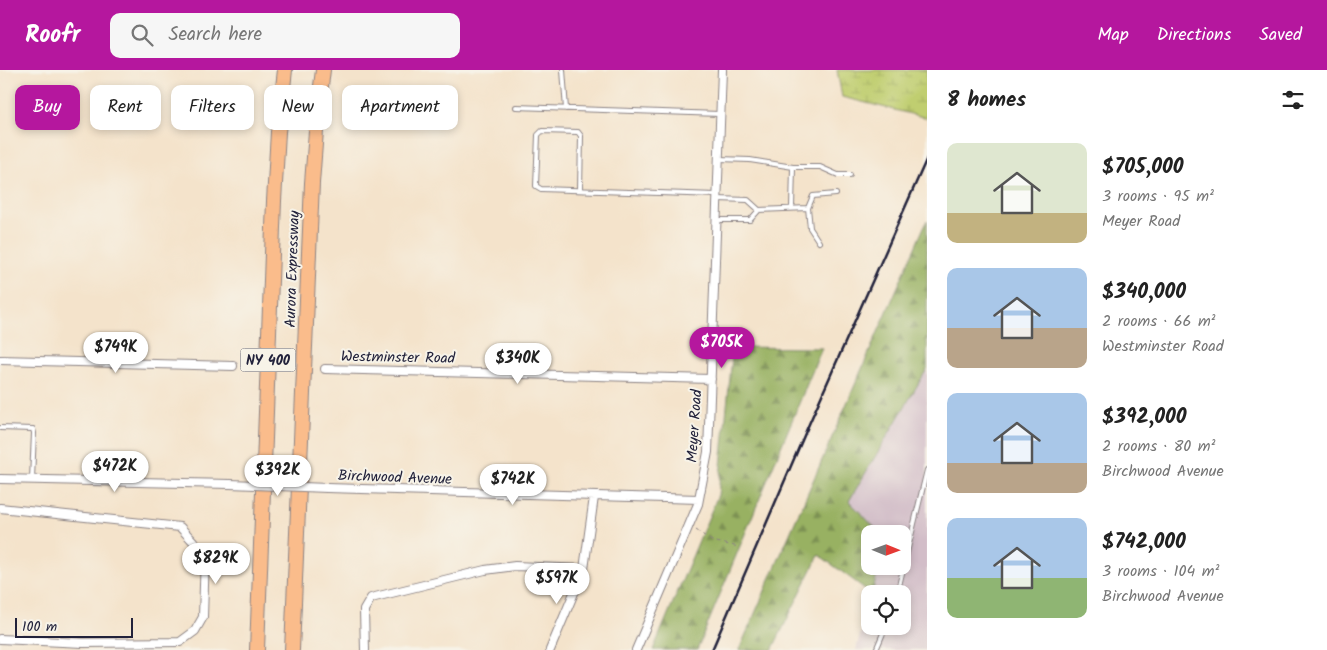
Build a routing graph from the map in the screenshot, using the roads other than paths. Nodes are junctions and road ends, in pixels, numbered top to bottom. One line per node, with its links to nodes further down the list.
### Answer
1 (285, 70): 34 (highway, Aurora Expressway / NY 400)
2 (323, 70): 35 (highway, Aurora Expressway / NY 400)
3 (563, 70): 6 (lane)
4 (722, 70): 7 (street, Meyer Road)
5 (516, 107): 6 (lane)
6 (566, 108): 7 (lane)
7 (720, 114): 8 (street, Meyer Road)
8 (718, 159): 9 (lane); 13 (street, Meyer Road)
9 (793, 167): 10 (lane); 14 (lane)
10 (850, 175)
11 (580, 190): 11 (lane); 13 (lane)
12 (836, 194): 15 (lane)
13 (717, 197): 16 (lane); 17 (street, Meyer Road)
14 (792, 208): 15 (lane); 16 (lane)
15 (808, 208): 18 (lane)
16 (759, 210): 17 (lane)
17 (716, 220): 22 (street, Meyer Road)
18 (819, 242)
19 (0, 360): 20 (street)
20 (234, 366)
21 (325, 369): 22 (street, Westminster Road)
22 (711, 379): 28 (street, Meyer Road)
23 (0, 428): 26 (lane)
24 (927, 470): 31 (lane)
25 (0, 479): 26 (street, Birchwood Avenue)
26 (32, 480): 27 (street, Birchwood Avenue, bridge)
27 (594, 497): 28 (street, Birchwood Avenue); 30 (street)
28 (699, 499): 38 (street, Meyer Road)
29 (0, 508): 33 (street)
30 (584, 569): 36 (street); 37 (street)
31 (899, 585)
32 (882, 635): 39 (lane)
33 (0, 639)
34 (257, 650)
35 (292, 650)
36 (365, 650)
37 (550, 650)
38 (636, 650)
39 (876, 650)

